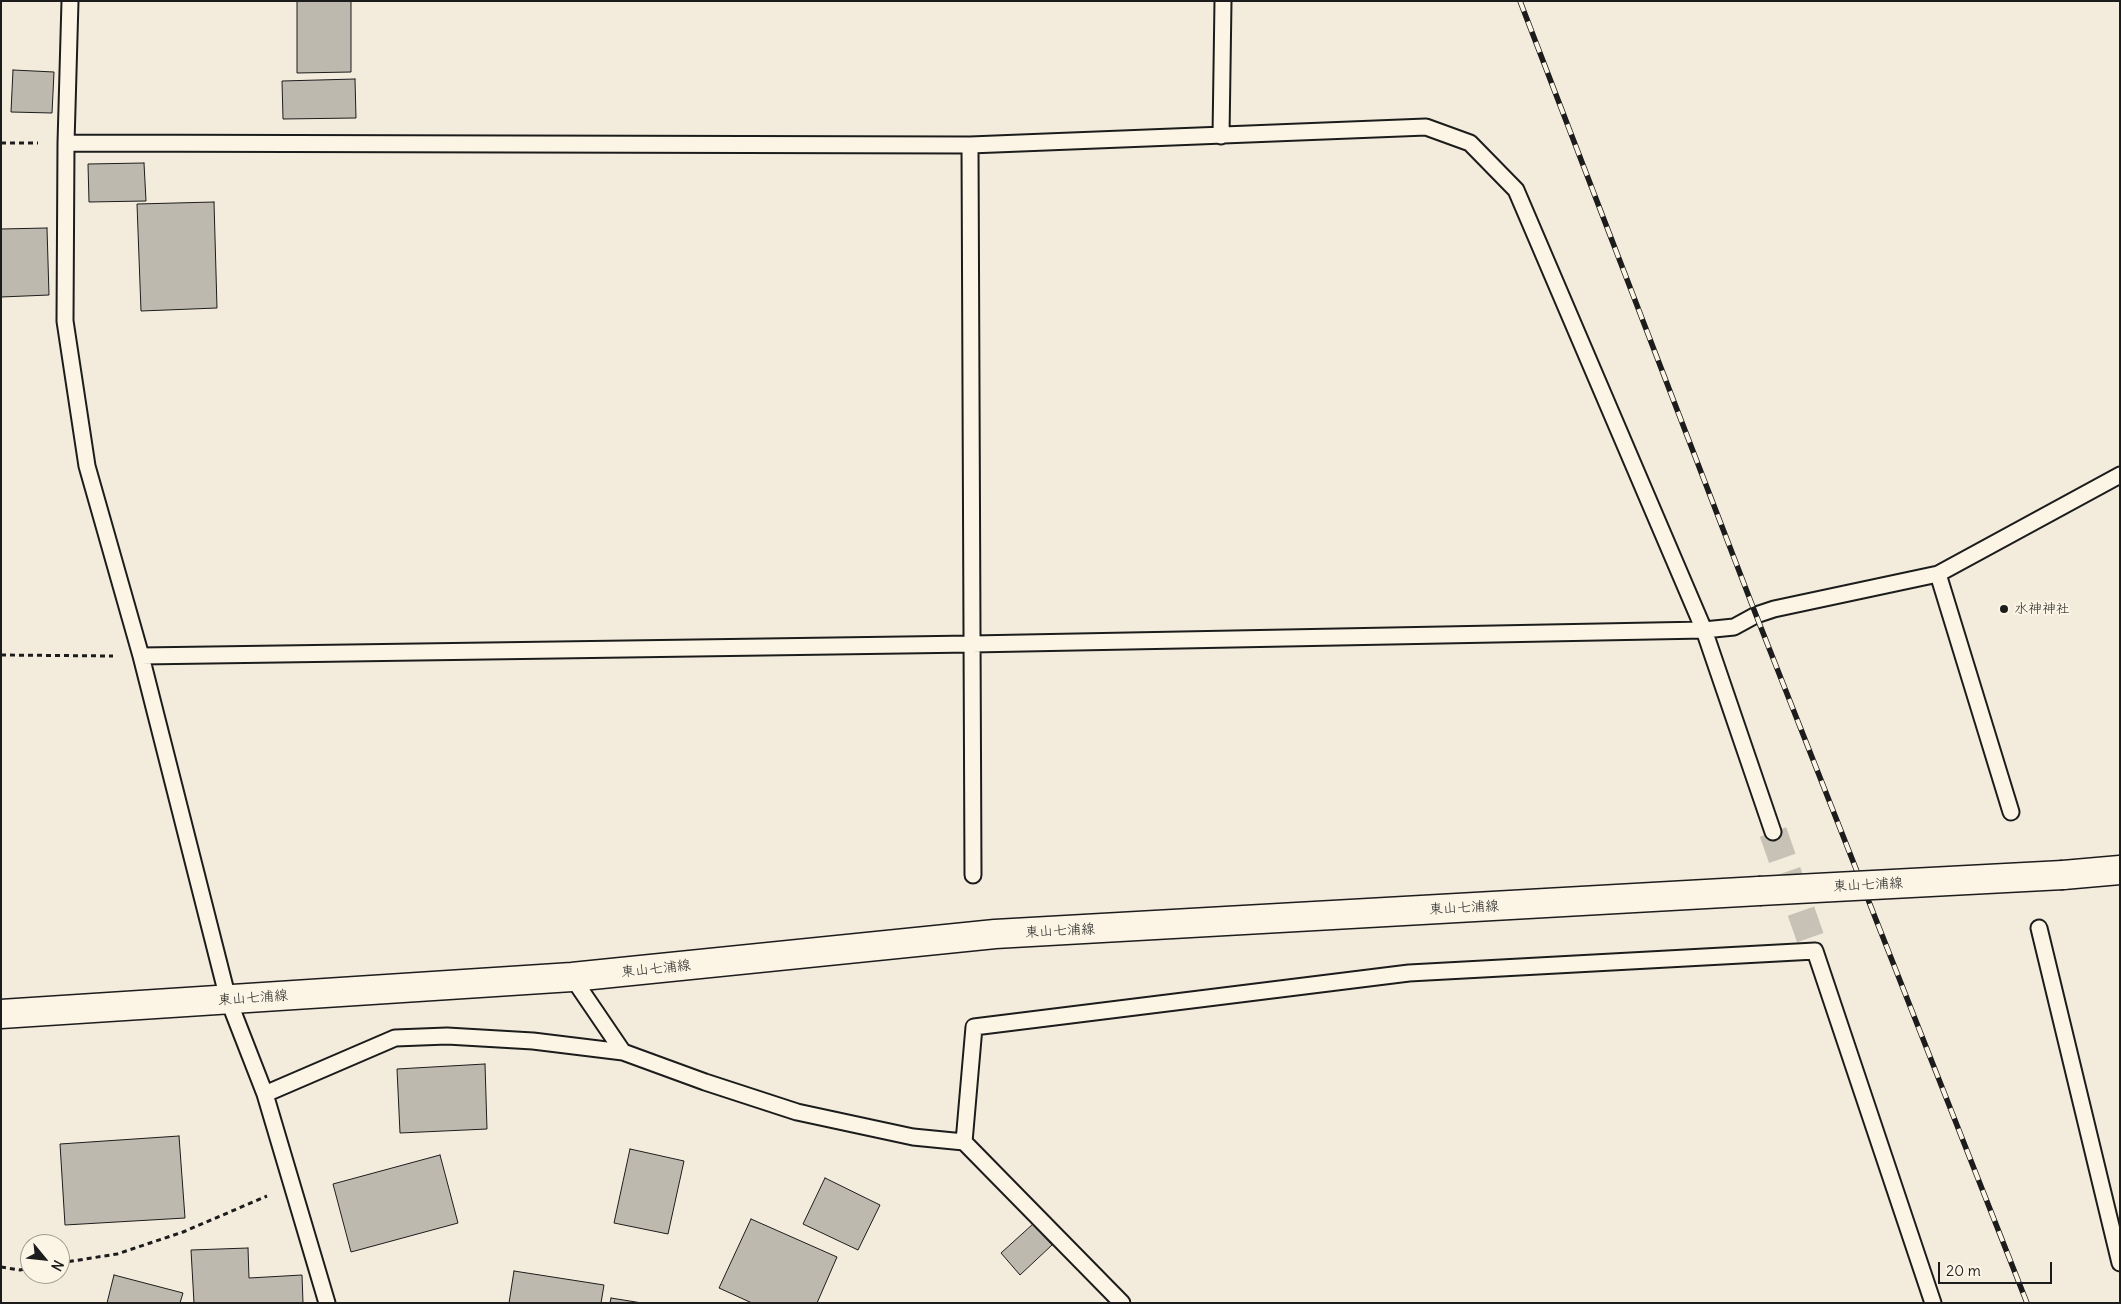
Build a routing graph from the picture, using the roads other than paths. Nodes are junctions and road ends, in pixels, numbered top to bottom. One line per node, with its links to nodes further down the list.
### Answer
1 (70, 1): 4 (lane)
2 (1224, 1): 3 (lane)
3 (1221, 136): 5 (lane); 8 (lane)
4 (66, 143): 5 (lane); 10 (lane)
5 (970, 145): 9 (lane)
6 (2120, 475): 7 (lane)
7 (1938, 574): 8 (lane); 11 (lane)
8 (1704, 630): 9 (lane); 12 (lane)
9 (972, 644): 10 (lane); 14 (lane)
10 (141, 656): 17 (lane)
11 (2011, 812)
12 (1773, 832)
13 (2120, 870): 16 (main road, 東山七浦線, bridge)
14 (974, 875)
15 (2039, 928): 22 (lane)
16 (572, 977): 17 (main road, 東山七浦線); 19 (lane)
17 (228, 999): 18 (main road, 東山七浦線); 20 (lane)
18 (1, 1014)
19 (624, 1052): 20 (lane); 21 (lane)
20 (265, 1094): 23 (lane)
21 (964, 1142): 24 (lane); 25 (lane)
22 (2120, 1263)
23 (326, 1303)
24 (1122, 1303)
25 (1933, 1303)

